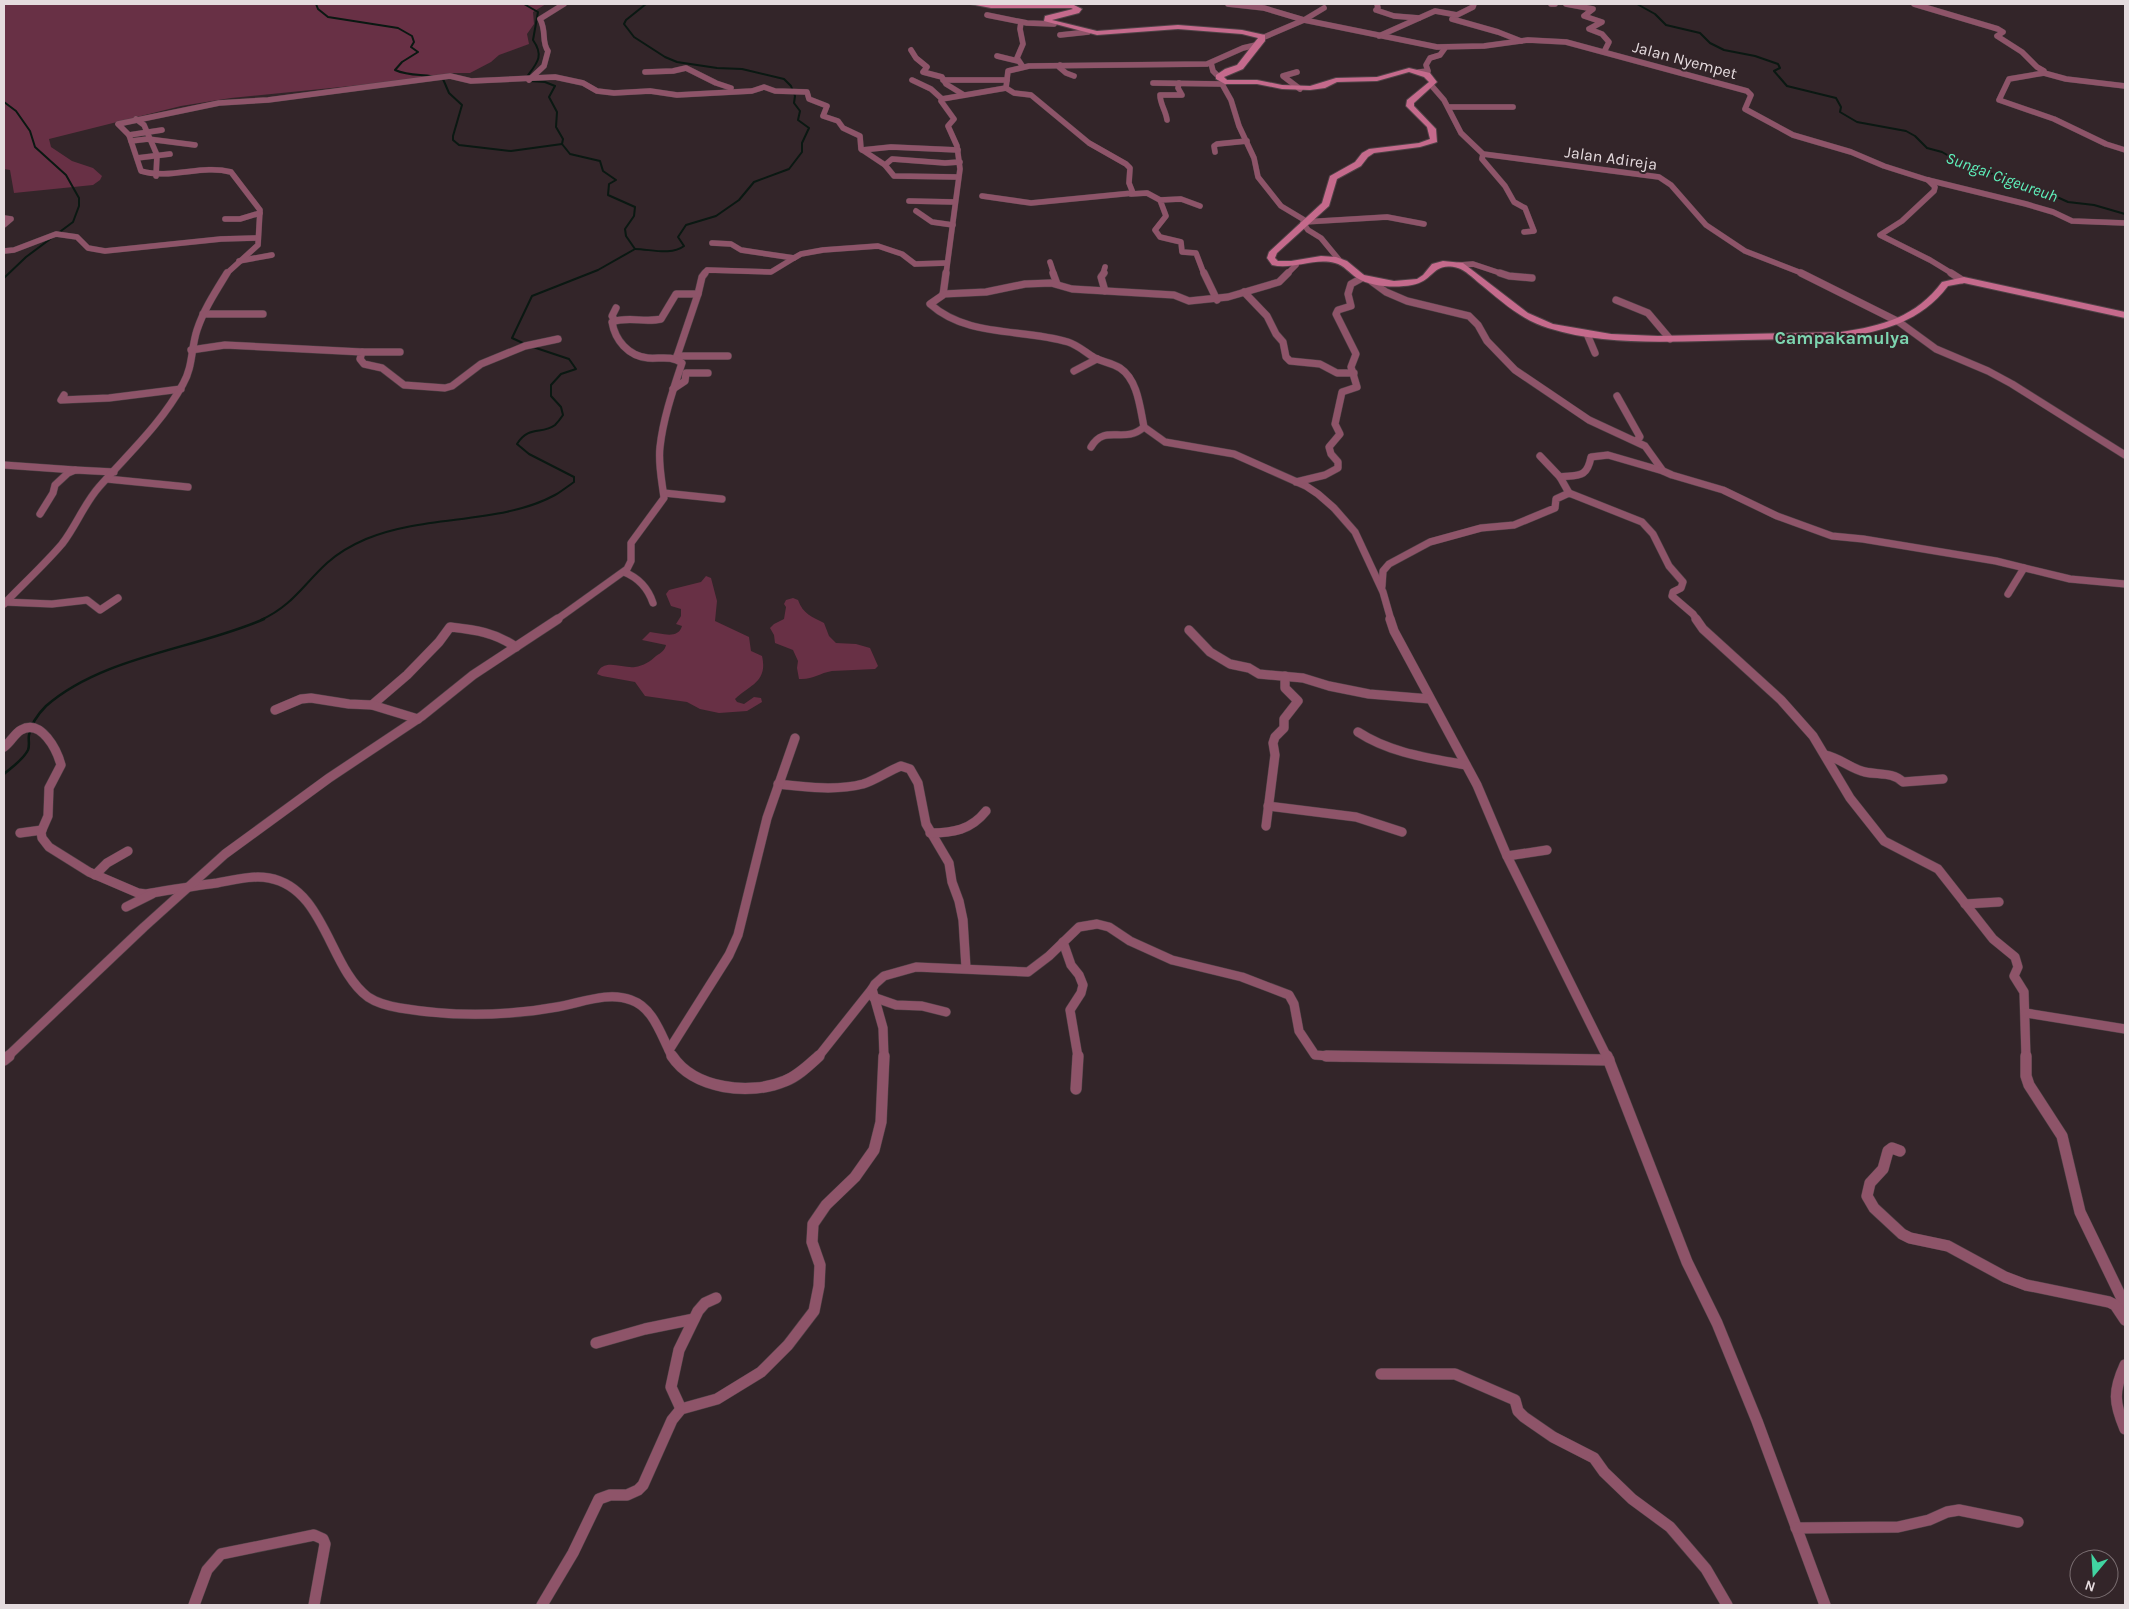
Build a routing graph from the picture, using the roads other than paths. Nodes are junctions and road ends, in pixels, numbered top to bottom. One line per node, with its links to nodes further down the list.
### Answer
1 (564, 4): 36 (street)
2 (974, 4): 16 (street)
3 (1228, 4): 14 (street, Jalan Nyempet)
4 (1377, 4): 13 (street)
5 (1474, 4): 11 (street)
6 (1551, 4): 7 (street)
7 (1555, 4)
8 (1566, 4): 25 (street)
9 (1914, 4): 34 (street)
10 (1324, 8): 14 (street)
11 (1431, 13): 13 (street); 21 (street)
12 (987, 15): 15 (street)
13 (1422, 18): 19 (street)
14 (1304, 20): 19 (street, Jalan Nyempet); 20 (street)
15 (1021, 22): 16 (street); 27 (street)
16 (1054, 24): 17 (street)
17 (1088, 32): 18 (street); 20 (street)
18 (1060, 35)
19 (1379, 36): 23 (street, Jalan Nyempet)
20 (1262, 38): 22 (street)
21 (1521, 41): 23 (street, Jalan Nyempet); 25 (street, Jalan Nyempet)
22 (1256, 45): 28 (street); 40 (street)
23 (1445, 48): 33 (street)
24 (911, 50): 38 (street)
25 (1604, 52): 72 (street, Jalan Nyempet)
26 (997, 56): 27 (street)
27 (1018, 61): 30 (street)
28 (1211, 63): 29 (street); 40 (street)
29 (1060, 65): 30 (street); 35 (street)
30 (1023, 67): 39 (street)
31 (646, 72): 47 (street)
32 (1298, 72): 46 (street)
33 (1419, 72): 43 (street); 46 (street)
34 (2044, 73): 44 (street); 62 (street)
35 (1074, 76)
36 (528, 80): 47 (street); 52 (street)
37 (912, 80): 49 (street)
38 (943, 80): 39 (street); 48 (street)
39 (1007, 80): 45 (street)
40 (1222, 81): 42 (street); 46 (street); 58 (street)
41 (1153, 83): 42 (street)
42 (1179, 84): 53 (street)
43 (1431, 85): 50 (street); 83 (street)
44 (2125, 86)
45 (1006, 88): 48 (street); 73 (street)
46 (1300, 88)
47 (733, 90): 60 (street)
48 (964, 95): 49 (street)
49 (942, 99): 61 (street)
50 (1449, 106): 51 (street); 65 (street)
51 (1513, 107)
52 (136, 119): 55 (street); 56 (street)
53 (1167, 120)
54 (162, 130): 55 (street)
55 (146, 132): 56 (street); 57 (street)
56 (130, 138): 57 (street); 67 (street)
57 (150, 140): 59 (street); 66 (street)
58 (1246, 141): 63 (street); 83 (street)
59 (195, 145)
60 (862, 150): 61 (street); 69 (street)
61 (958, 150): 68 (street)
62 (2125, 150)
63 (1215, 152)
64 (170, 154): 66 (street)
65 (1483, 154): 88 (street); 117 (street, Jalan Adireja)
66 (157, 155): 67 (street); 70 (street)
67 (137, 158): 70 (street)
68 (960, 162): 69 (street); 71 (street)
69 (885, 165): 71 (street)
70 (156, 176): 80 (street)
71 (958, 178): 77 (street)
72 (1928, 180): 84 (street, Jalan Nyempet); 104 (street)
73 (1132, 194): 74 (street); 75 (street)
74 (982, 196)
75 (1160, 200): 78 (street); 110 (street)
76 (910, 201): 77 (street)
77 (954, 202): 87 (street)
78 (1200, 206)
79 (916, 211): 87 (street)
80 (260, 213): 82 (street); 90 (street)
81 (4, 218): 86 (street)
82 (226, 219)
83 (1305, 222): 85 (street); 96 (street); 99 (street)
84 (2125, 223)
85 (1424, 224)
86 (4, 225)
87 (953, 225): 98 (street)
88 (1524, 232)
89 (62, 233): 90 (street); 92 (street)
90 (258, 238): 95 (street)
91 (712, 243): 94 (street)
92 (4, 251)
93 (272, 255): 95 (street)
94 (794, 258): 98 (street); 108 (street)
95 (239, 261): 113 (street)
96 (1340, 261): 99 (street); 103 (street)
97 (1050, 262): 105 (street)
98 (947, 263): 109 (street)
99 (1296, 265): 107 (street)
100 (1459, 265): 102 (street); 103 (street); 118 (street)
101 (1105, 267): 106 (street)
102 (1532, 278)
103 (1366, 279): 129 (street); 136 (street)
104 (1962, 280): 115 (street); 117 (street)
105 (1057, 284): 106 (street); 109 (street)
106 (1105, 291): 110 (street)
107 (1244, 292): 110 (street); 129 (street)
108 (698, 294): 116 (street); 126 (street)
109 (943, 294): 127 (street)
110 (1217, 300)
111 (1616, 300): 120 (street)
112 (616, 308): 116 (street)
113 (203, 314): 114 (street); 121 (street)
114 (263, 314)
115 (2125, 315)
116 (615, 321): 126 (street)
117 (1899, 322): 120 (street); 138 (street, Jalan Adireja)
118 (1587, 334): 120 (street); 124 (street)
119 (558, 339): 122 (street)
120 (1670, 339)
121 (191, 350): 122 (street); 131 (street)
122 (362, 352): 123 (street)
123 (400, 352)
124 (1596, 353)
125 (728, 356): 126 (street)
126 (677, 358): 132 (street)
127 (1097, 359): 128 (street); 135 (street)
128 (1074, 371)
129 (1354, 372): 146 (street)
130 (708, 373): 132 (street)
131 (182, 388): 133 (street); 143 (street)
132 (673, 389): 148 (street)
133 (64, 395)
134 (1617, 396): 136 (street)
135 (1144, 427): 137 (street); 146 (street)
136 (1636, 441): 142 (street)
137 (1091, 446)
138 (2125, 455)
139 (1540, 456): 144 (street)
140 (4, 465): 141 (street)
141 (76, 470): 143 (street); 151 (street)
142 (1663, 470): 144 (street); 152 (street)
143 (114, 472): 145 (street)
144 (1560, 477): 149 (street)
145 (107, 479): 147 (street); 158 (street)
146 (1296, 482): 155 (street)
147 (188, 487)
148 (664, 493): 150 (street); 153 (street)
149 (1569, 493): 155 (street); 170 (street)
150 (722, 499)
151 (40, 514)
152 (2024, 568): 154 (street); 156 (street)
153 (624, 572): 159 (street); 161 (street)
154 (2125, 584)
155 (1383, 592): 163 (street)
156 (2008, 594)
157 (118, 598): 158 (street)
158 (4, 603)
159 (652, 603)
160 (1189, 630): 162 (street)
161 (516, 647): 164 (street); 166 (street)
162 (1284, 676): 163 (street); 174 (street)
163 (1430, 699): 171 (street)
164 (372, 705): 165 (street); 166 (street)
165 (275, 710)
166 (418, 718): 185 (street)
167 (1358, 732): 171 (street)
168 (794, 738): 173 (street)
169 (4, 747): 177 (street)
170 (1825, 755): 172 (street); 188 (street)
171 (1466, 765): 183 (street)
172 (1943, 778)
173 (778, 784): 180 (street); 196 (street)
174 (1268, 806): 176 (street); 178 (street)
175 (986, 811): 180 (street)
176 (1266, 826)
177 (42, 830): 179 (street); 184 (street)
178 (1402, 832)
179 (20, 833)
180 (930, 833): 191 (street)
181 (1547, 850): 183 (street)
182 (128, 851): 184 (street)
183 (1507, 856): 198 (street)
184 (95, 875): 186 (street)
185 (192, 885): 186 (street); 196 (street); 197 (street)
186 (152, 893): 189 (street)
187 (1998, 902): 188 (street)
188 (1965, 904): 194 (street)
189 (126, 907)
190 (1063, 942): 191 (street); 198 (street); 199 (street)
191 (966, 968): 192 (street)
192 (873, 993): 193 (street); 196 (street); 208 (street)
193 (946, 1012)
194 (2026, 1014): 195 (street); 202 (street)
195 (2125, 1029)
196 (669, 1050)
197 (4, 1060)
198 (1609, 1060): 211 (street)
199 (1076, 1089)
200 (1900, 1151): 204 (street)
201 (716, 1298): 203 (street)
202 (2125, 1305)
203 (694, 1319): 205 (street); 208 (street)
204 (2125, 1320)
205 (596, 1343)
206 (2125, 1365): 209 (street)
207 (1381, 1374): 215 (street)
208 (681, 1409): 214 (street)
209 (2125, 1429)
210 (2018, 1522): 211 (street)
211 (1796, 1528): 216 (street)
212 (194, 1605): 213 (street)
213 (314, 1605)
214 (542, 1605)
215 (1727, 1605)
216 (1825, 1605)

